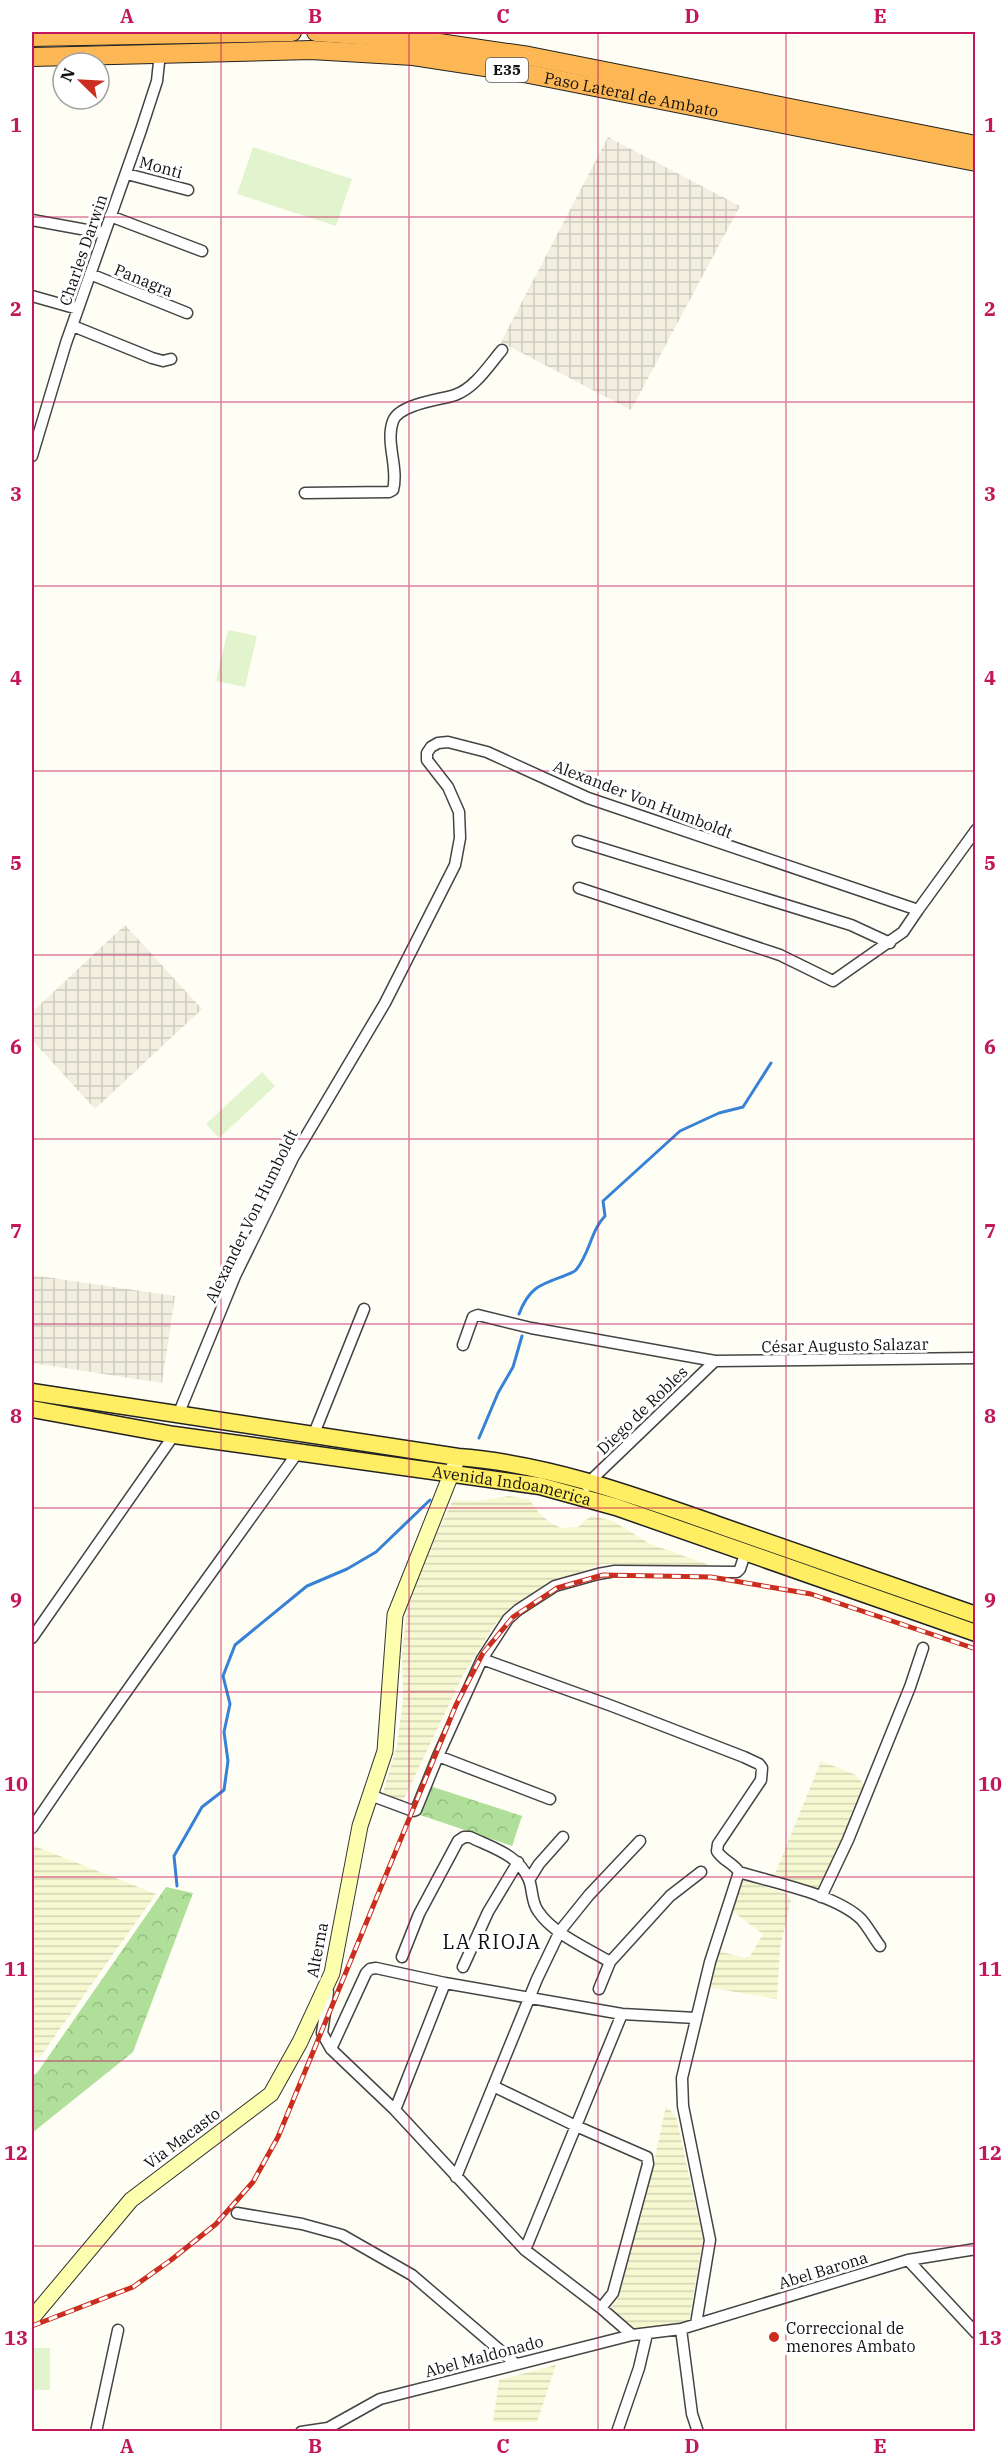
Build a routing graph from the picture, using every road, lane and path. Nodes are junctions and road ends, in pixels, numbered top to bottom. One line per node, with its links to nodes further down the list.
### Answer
1 (292, 32): 3 (highway)
2 (316, 32): 6 (highway, Paso Lateral de Ambato / E35)
3 (32, 37)
4 (160, 53): 5 (highway, Paso Lateral de Ambato / E35); 7 (highway, Paso Lateral de Ambato / E35); 8 (street, Charles Darwin)
5 (32, 57)
6 (975, 145)
7 (975, 162)
8 (127, 174): 9 (street, Monti); 10 (street, Charles Darwin)
9 (188, 190)
10 (110, 216): 12 (street, Charles Darwin); 13 (street)
11 (32, 220): 12 (street)
12 (104, 233): 14 (street, Charles Darwin)
13 (202, 251)
14 (90, 274): 16 (street, Charles Darwin); 17 (street, Panagra)
15 (32, 296): 16 (street)
16 (78, 309): 18 (street, Charles Darwin)
17 (186, 314)
18 (73, 326): 20 (street); 21 (street, Charles Darwin)
19 (502, 350): 23 (street)
20 (171, 359)
21 (33, 443): 22 (street, Charles Darwin)
22 (32, 456)
23 (305, 493)
24 (975, 830): 27 (street)
25 (578, 841): 28 (street)
26 (579, 888): 28 (street)
27 (918, 910): 28 (street); 35 (street, Alexander Von Humboldt)
28 (890, 943)
29 (364, 1309): 37 (street)
30 (464, 1345): 32 (street, César Augusto Salazar)
31 (975, 1358): 32 (street, César Augusto Salazar)
32 (715, 1361): 41 (street, Diego de Robles)
33 (32, 1392): 35 (main road, Avenida Indoamerica)
34 (32, 1408): 36 (main road, Avenida Indoamerica)
35 (178, 1415): 37 (main road, Avenida Indoamerica)
36 (174, 1435): 38 (main road, Avenida Indoamerica); 46 (street)
37 (313, 1436): 39 (main road, Avenida Indoamerica)
38 (298, 1452): 40 (main road, Avenida Indoamerica); 52 (street)
39 (458, 1457): 40 (street, Alterna); 41 (main road, Avenida Indoamerica)
40 (452, 1474): 41 (main road, Avenida Indoamerica); 50 (street, Alterna)
41 (586, 1489): 42 (main road, Avenida Indoamerica)
42 (669, 1517): 43 (main road, Avenida Indoamerica); 44 (main road, Avenida Indoamerica)
43 (745, 1554): 45 (main road, Avenida Indoamerica); 48 (street)
44 (975, 1615)
45 (975, 1633)
46 (32, 1638)
47 (922, 1648): 59 (street)
48 (482, 1659): 49 (street); 57 (street)
49 (438, 1756): 50 (street); 51 (street)
50 (370, 1795): 65 (street, Alterna)
51 (550, 1799)
52 (32, 1828)
53 (563, 1837): 58 (street)
54 (640, 1841): 60 (street)
55 (518, 1862): 58 (street); 62 (street); 64 (street)
56 (701, 1872): 63 (street)
57 (739, 1872): 59 (street); 70 (street)
58 (529, 1880): 60 (street)
59 (821, 1897): 61 (street)
60 (560, 1931): 63 (street); 68 (street)
61 (880, 1947)
62 (402, 1957)
63 (610, 1962): 67 (street)
64 (463, 1967)
65 (332, 1973): 71 (street, Alterna); 81 (street, Via Macasto)
66 (445, 1983): 68 (street); 71 (street); 73 (street)
67 (599, 1989)
68 (529, 1998): 69 (street); 72 (street)
69 (622, 2014): 70 (street); 74 (street)
70 (696, 2018): 82 (street)
71 (331, 2049): 73 (street, Alterna)
72 (493, 2086): 74 (street); 75 (street)
73 (395, 2110): 75 (street, Alterna)
74 (576, 2126): 78 (street); 80 (street)
75 (456, 2177): 78 (street, Alterna)
76 (237, 2213): 88 (street)
77 (975, 2249): 79 (street, Abel Barona)
78 (525, 2250): 80 (street, Alterna)
79 (908, 2260): 82 (street, Abel Barona); 85 (street)
80 (601, 2307): 87 (street, Alterna)
81 (32, 2318)
82 (696, 2324): 83 (street, Abel Barona)
83 (681, 2329): 86 (street, Abel Maldonado); 92 (street)
84 (118, 2330): 89 (street)
85 (975, 2333)
86 (647, 2334): 87 (street, Abel Maldonado); 91 (street)
87 (632, 2335): 88 (street, Abel Maldonado)
88 (516, 2364): 90 (street, Abel Maldonado)
89 (96, 2432)
90 (301, 2432)
91 (617, 2432)
92 (698, 2432)

